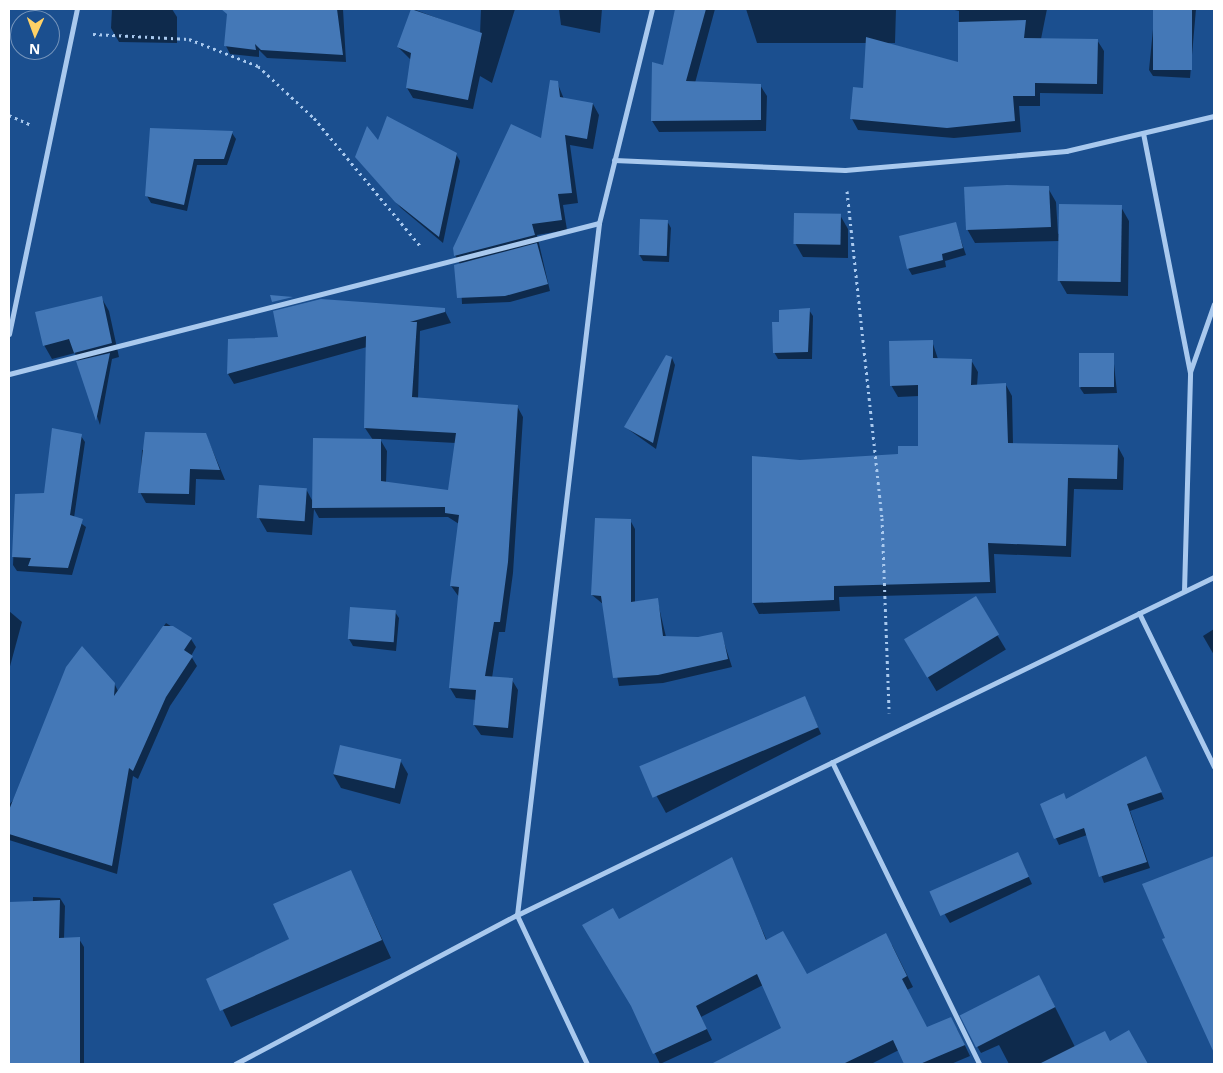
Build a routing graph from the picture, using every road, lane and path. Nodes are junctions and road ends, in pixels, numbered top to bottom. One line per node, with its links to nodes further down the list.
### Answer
1 (77, 9): 3 (street)
2 (652, 9): 6 (street)
3 (72, 33): 9 (path); 11 (street)
4 (1214, 116): 5 (street)
5 (1143, 133): 7 (street); 12 (street)
6 (614, 160): 7 (street); 8 (street)
7 (845, 170): 17 (path)
8 (599, 223): 9 (street); 20 (street)
9 (436, 265): 13 (street)
10 (1214, 304): 12 (street)
11 (9, 334)
12 (1190, 372): 15 (street)
13 (9, 374)
14 (1214, 577): 15 (street)
15 (1184, 592): 16 (street)
16 (1139, 613): 17 (street); 19 (street)
17 (890, 734): 18 (street)
18 (832, 762): 20 (street); 23 (street)
19 (1214, 767)
20 (517, 914): 21 (street); 22 (street)
21 (235, 1064)
22 (587, 1064)
23 (978, 1064)

